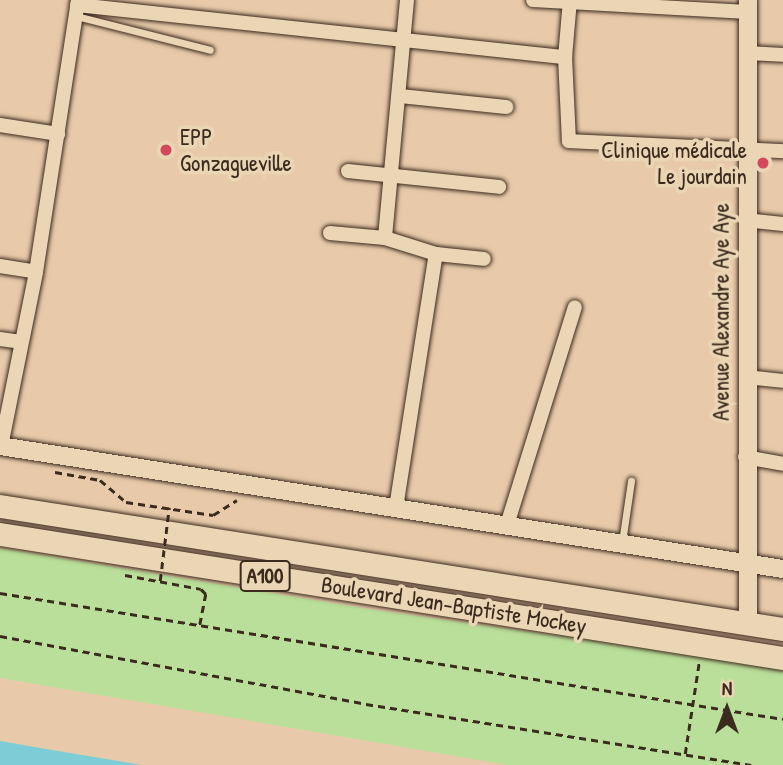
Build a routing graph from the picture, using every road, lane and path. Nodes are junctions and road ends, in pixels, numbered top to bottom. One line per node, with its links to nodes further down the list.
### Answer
1 (407, 0): 6 (street)
2 (533, 0): 3 (street)
3 (570, 1): 4 (street); 10 (street)
4 (748, 6): 8 (street, Avenue Alexandre Aye Aye)
5 (77, 7): 6 (street); 7 (lane); 14 (street)
6 (405, 41): 10 (street); 11 (street)
7 (210, 50)
8 (747, 53): 9 (street); 15 (street, Avenue Alexandre Aye Aye)
9 (783, 55)
10 (565, 57): 15 (street)
11 (400, 96): 12 (street); 18 (street)
12 (506, 107)
13 (0, 125): 14 (street)
14 (58, 134): 27 (street)
15 (745, 150): 16 (street); 20 (street, Avenue Alexandre Aye Aye)
16 (783, 151)
17 (348, 171): 18 (street)
18 (390, 177): 19 (street); 23 (street)
19 (499, 187)
20 (745, 220): 21 (street); 31 (street, Avenue Alexandre Aye Aye)
21 (783, 224)
22 (330, 233): 23 (street)
23 (384, 238): 24 (street)
24 (436, 254): 25 (street); 41 (street)
25 (484, 259)
26 (0, 266): 27 (street)
27 (36, 272): 30 (street)
28 (575, 307): 42 (street)
29 (0, 339): 30 (street)
30 (21, 342): 33 (street)
31 (746, 377): 32 (street); 35 (street, Avenue Alexandre Aye Aye)
32 (783, 381)
33 (0, 446): 34 (street)
34 (58, 454): 38 (street); 40 (path)
35 (745, 457): 36 (street); 45 (street, Avenue Alexandre Aye Aye)
36 (783, 464)
37 (631, 481): 44 (lane)
38 (240, 482): 40 (path); 41 (street)
39 (0, 506): 50 (highway, Boulevard Jean-Baptiste Mockey / A100)
40 (169, 508): 48 (path, bridge)
41 (396, 508): 42 (street)
42 (507, 525): 44 (street)
43 (0, 534): 54 (highway, Boulevard Jean-Baptiste Mockey / A100)
44 (622, 542): 45 (street)
45 (744, 563): 46 (street); 50 (street, Avenue Alexandre Aye Aye)
46 (783, 569)
47 (125, 575): 48 (path)
48 (160, 581): 51 (path)
49 (0, 593): 51 (path)
50 (748, 624): 52 (highway, Boulevard Jean-Baptiste Mockey / A100)
51 (201, 625): 56 (path)
52 (783, 629)
53 (0, 636): 58 (path)
54 (704, 645): 55 (highway, Boulevard Jean-Baptiste Mockey / A100); 56 (path)
55 (783, 658)
56 (692, 704): 57 (path); 58 (path)
57 (783, 719)
58 (685, 754): 59 (path)
59 (751, 765)

